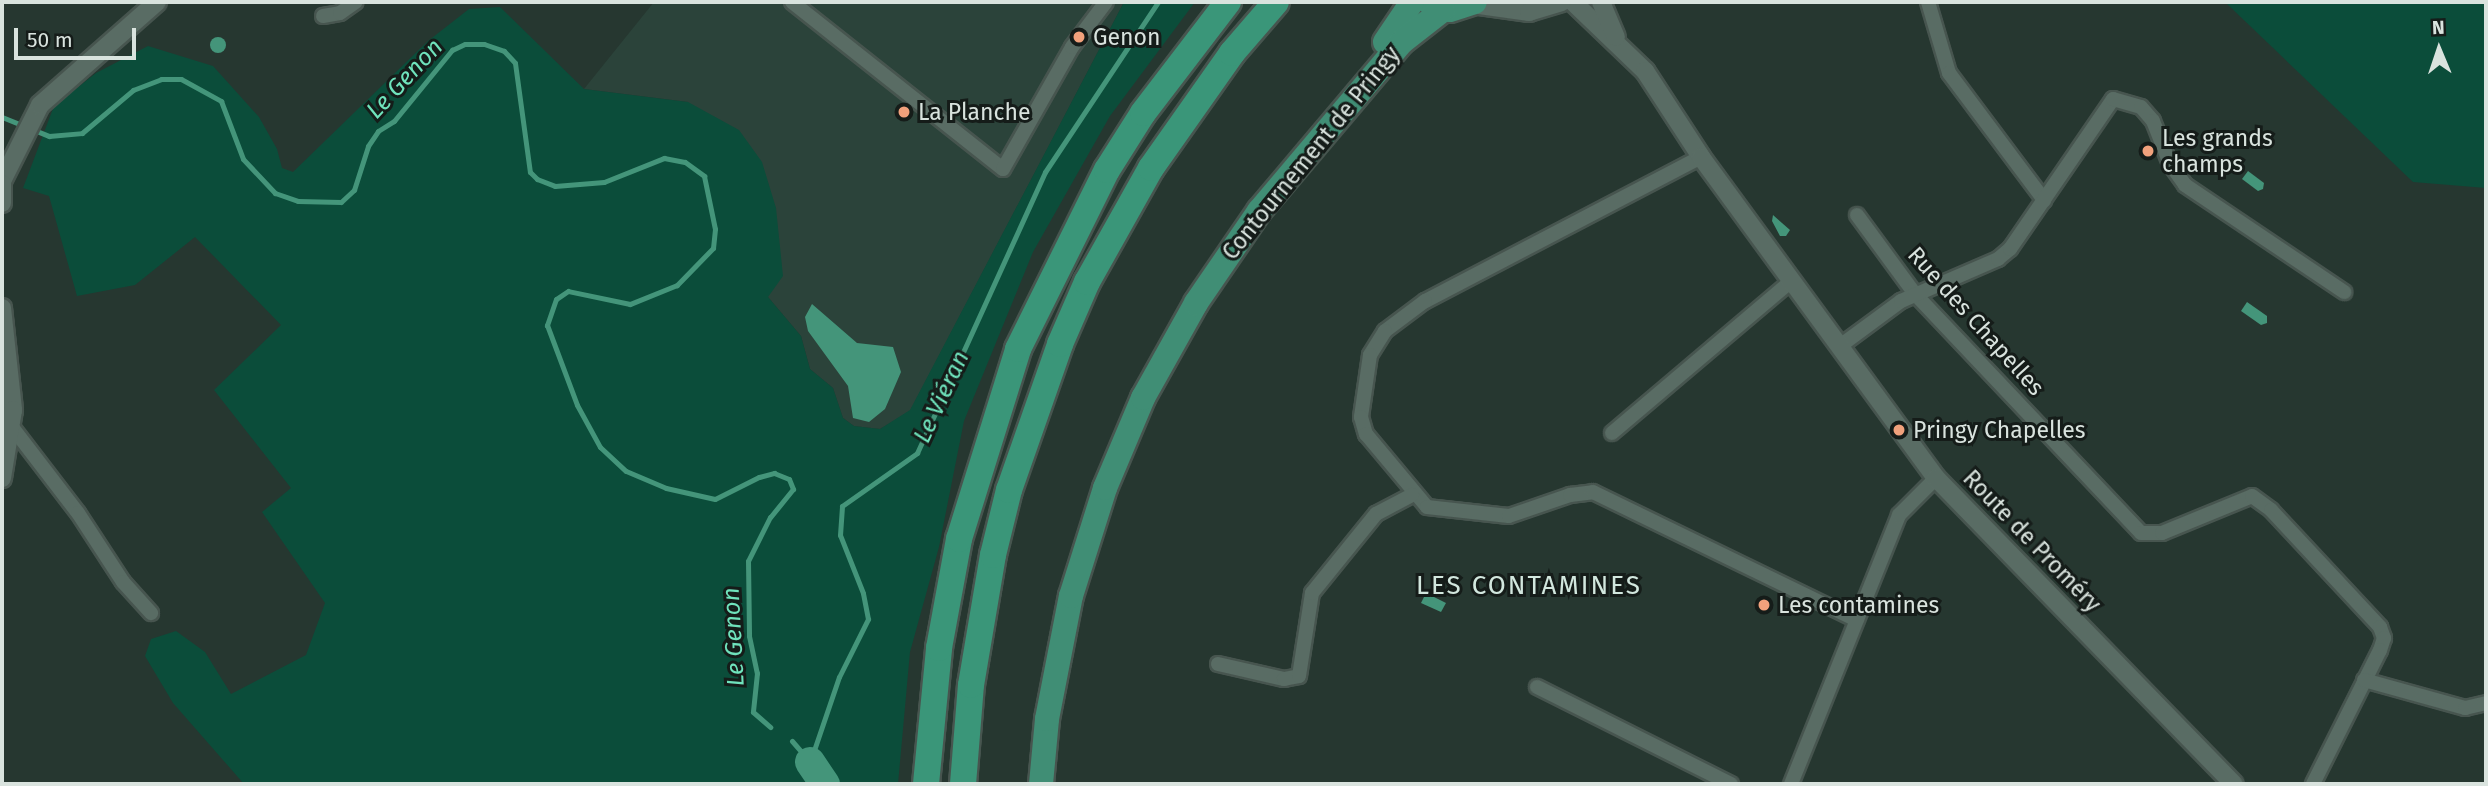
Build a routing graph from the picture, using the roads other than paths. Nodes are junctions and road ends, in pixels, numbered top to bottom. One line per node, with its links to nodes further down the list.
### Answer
1 (157, 2): 17 (street)
2 (356, 2): 14 (street)
3 (792, 2): 4 (street)
4 (1106, 2)
5 (1228, 2): 37 (highway)
6 (1276, 2): 38 (highway)
7 (1412, 2): 39 (highway, Contournement de Pringy)
8 (1561, 2): 12 (street)
9 (1573, 2): 15 (street, Route de Proméry)
10 (1601, 2): 15 (street, Route de Proméry)
11 (1928, 2): 18 (street)
12 (1473, 3): 13 (highway, Contournement de Pringy)
13 (1436, 6): 40 (highway, Contournement de Pringy)
14 (323, 16)
15 (1617, 40): 16 (street, Route de Proméry)
16 (1701, 157): 21 (street, Route de Proméry); 30 (street)
17 (2, 182): 19 (street)
18 (2043, 200): 22 (street); 23 (street)
19 (2, 203)
20 (1857, 215): 23 (street, Rue des Chapelles)
21 (1791, 281): 25 (street, Route de Proméry); 27 (street)
22 (2344, 292)
23 (1915, 294): 25 (street); 34 (street, Rue des Chapelles)
24 (2, 308): 26 (street)
25 (1840, 346): 29 (street, Route de Proméry)
26 (12, 427): 28 (street); 31 (street)
27 (1612, 433)
28 (2, 478)
29 (1936, 478): 32 (street); 43 (street, Route de Proméry)
30 (1412, 495): 32 (street); 33 (street)
31 (151, 613)
32 (1857, 620): 42 (street)
33 (1218, 664)
34 (2364, 680): 36 (street); 44 (street, Rue des Chapelles)
35 (1537, 687): 41 (street)
36 (2486, 704)
37 (926, 784)
38 (963, 784)
39 (1027, 784)
40 (1041, 784)
41 (1731, 784)
42 (1791, 784)
43 (2234, 784)
44 (2313, 784)

